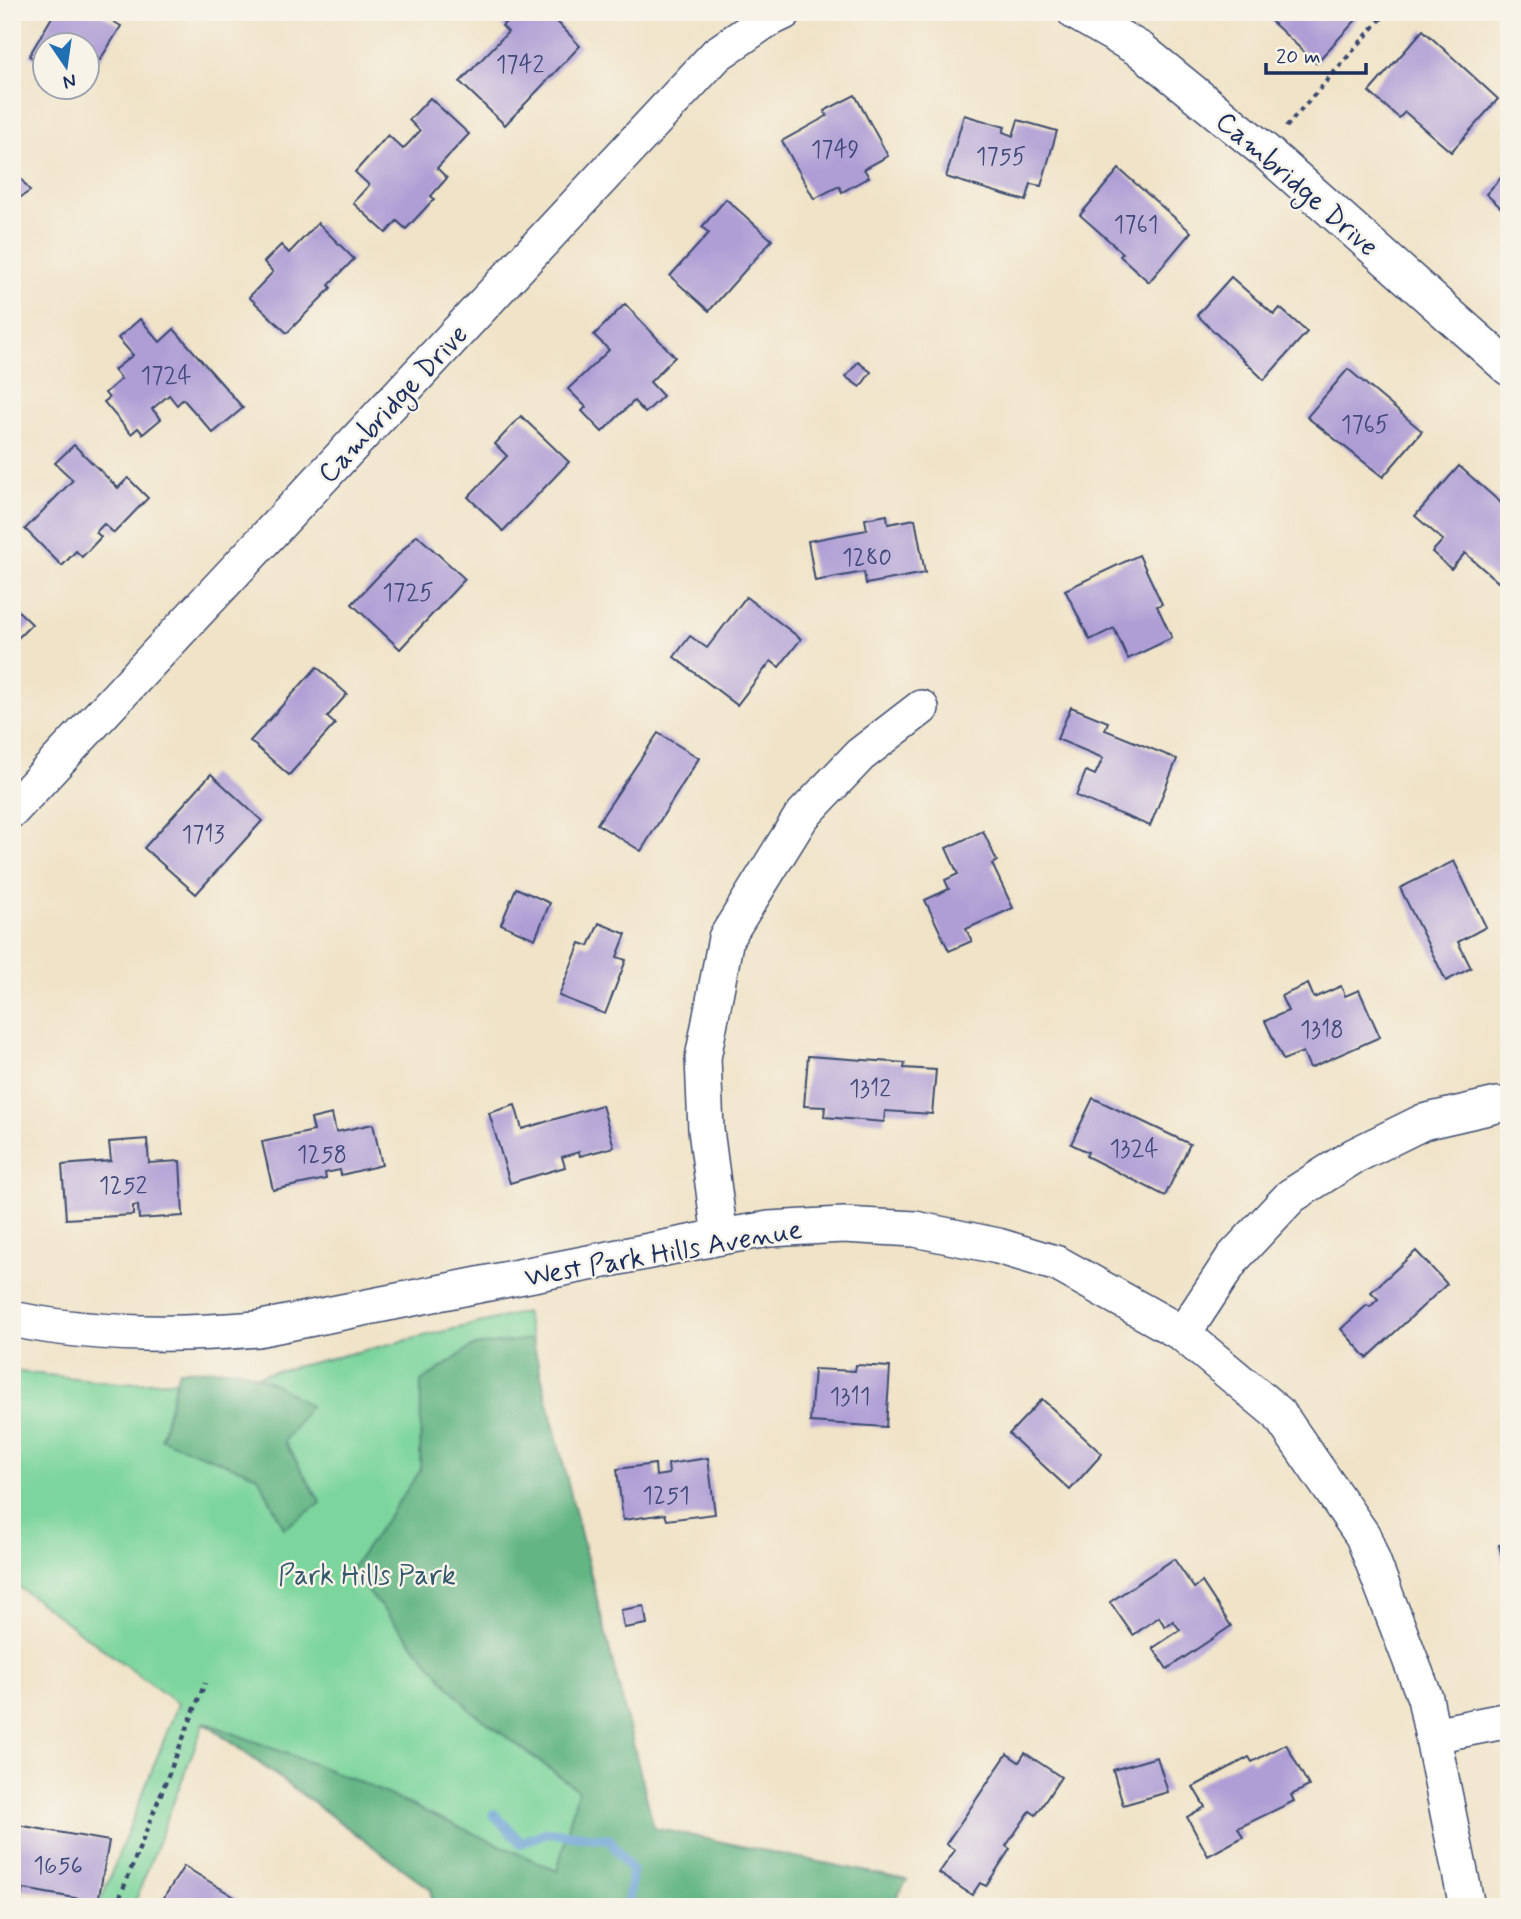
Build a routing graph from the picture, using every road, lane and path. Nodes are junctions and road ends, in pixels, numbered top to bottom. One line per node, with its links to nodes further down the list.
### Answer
1 (783, 12): 7 (street, Cambridge Drive)
2 (1075, 12): 4 (street, Cambridge Drive)
3 (1387, 12): 4 (path)
4 (1265, 151): 5 (street, Cambridge Drive)
5 (1509, 368)
6 (921, 708): 9 (street)
7 (12, 810)
8 (1497, 1105): 11 (street)
9 (720, 1237): 10 (street, West Park Hills Avenue); 11 (street, West Park Hills Avenue)
10 (12, 1319)
11 (1183, 1334): 14 (street, West Park Hills Avenue)
12 (205, 1684): 15 (path)
13 (1509, 1720): 14 (street)
14 (1433, 1735): 16 (street, West Park Hills Avenue)
15 (116, 1907)
16 (1467, 1907)

